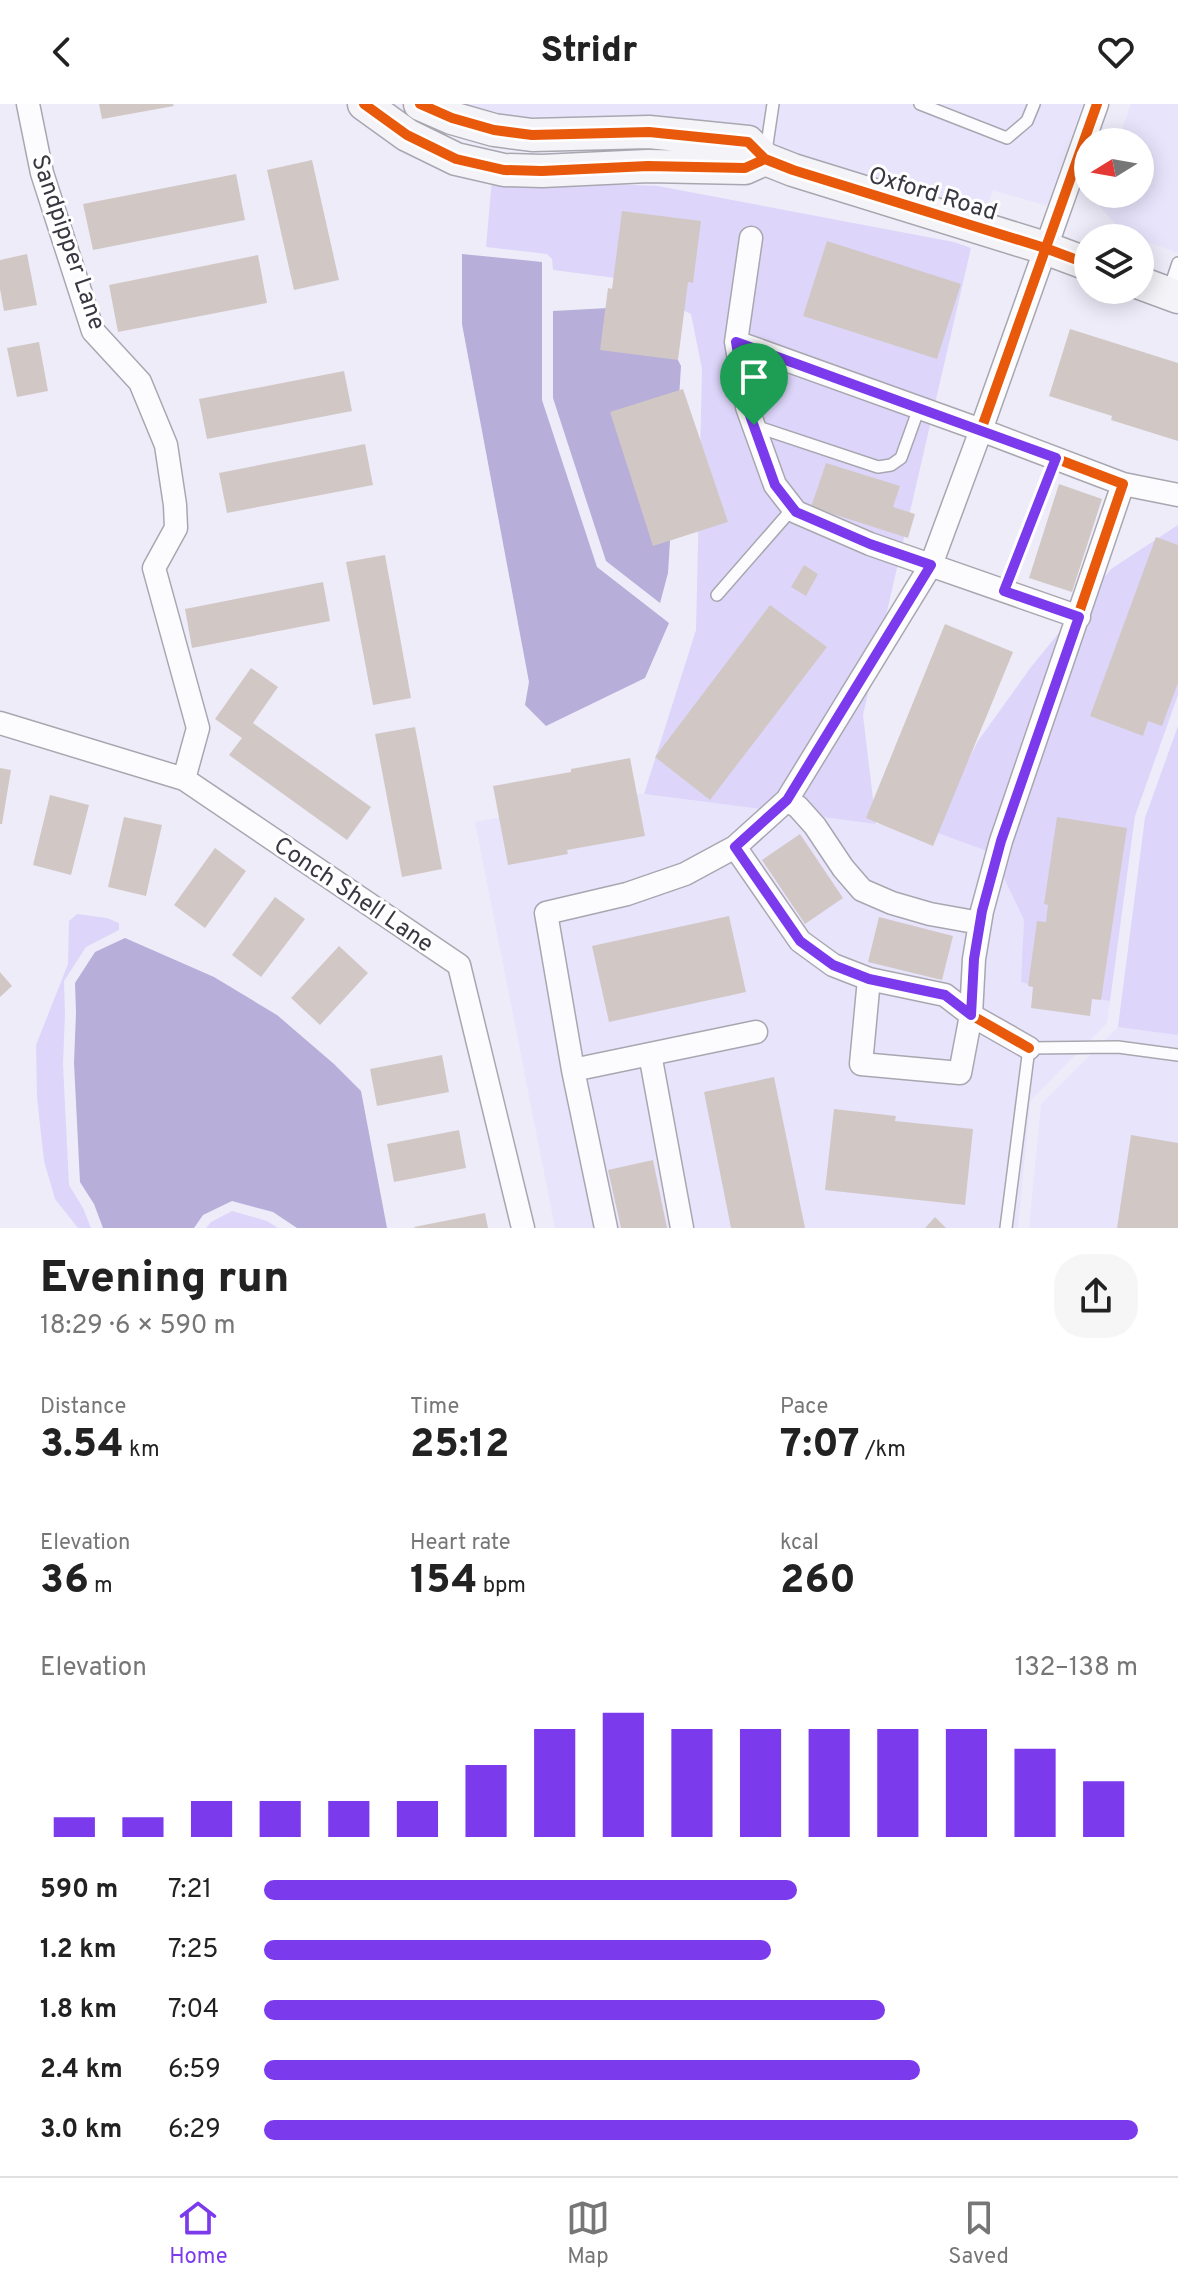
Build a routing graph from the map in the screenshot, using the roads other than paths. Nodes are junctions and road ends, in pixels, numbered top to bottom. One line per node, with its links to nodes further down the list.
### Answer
1 (28, 104): 27 (street, Sandpipper Lane)
2 (364, 104): 8 (street)
3 (420, 104): 8 (street, Oxford Road)
4 (773, 104): 8 (lane)
5 (920, 104): 6 (lane)
6 (1034, 104)
7 (1097, 104): 10 (street)
8 (765, 159): 10 (street, Oxford Road)
9 (751, 238): 14 (street)
10 (1045, 248): 11 (street, Oxford Road); 17 (street)
11 (1074, 259)
12 (1178, 263): 13 (lane)
13 (1162, 291)
14 (736, 342): 15 (street); 16 (street)
15 (919, 408): 16 (lane); 17 (street)
16 (754, 425): 21 (street)
17 (981, 430): 18 (street); 22 (street)
18 (1056, 458): 19 (street); 23 (lane)
19 (1123, 484): 20 (street); 25 (street)
20 (1178, 495)
21 (793, 508): 22 (street); 24 (lane)
22 (931, 565): 23 (street); 28 (street)
23 (1004, 591): 25 (street)
24 (717, 595)
25 (1079, 617): 30 (street)
26 (0, 723): 27 (street, Conch Shell Lane)
27 (184, 779): 38 (street, Conch Shell Lane)
28 (787, 800): 29 (street); 30 (street)
29 (735, 847): 31 (street); 37 (street)
30 (980, 923): 32 (street)
31 (869, 979): 32 (street); 32 (street)
32 (971, 1015): 34 (street)
33 (756, 1032): 35 (street)
34 (1029, 1048): 36 (lane); 41 (lane)
35 (650, 1054): 37 (street); 40 (street)
36 (1178, 1055)
37 (573, 1070): 39 (street)
38 (523, 1228)
39 (606, 1228)
40 (682, 1228)
41 (1006, 1228)

